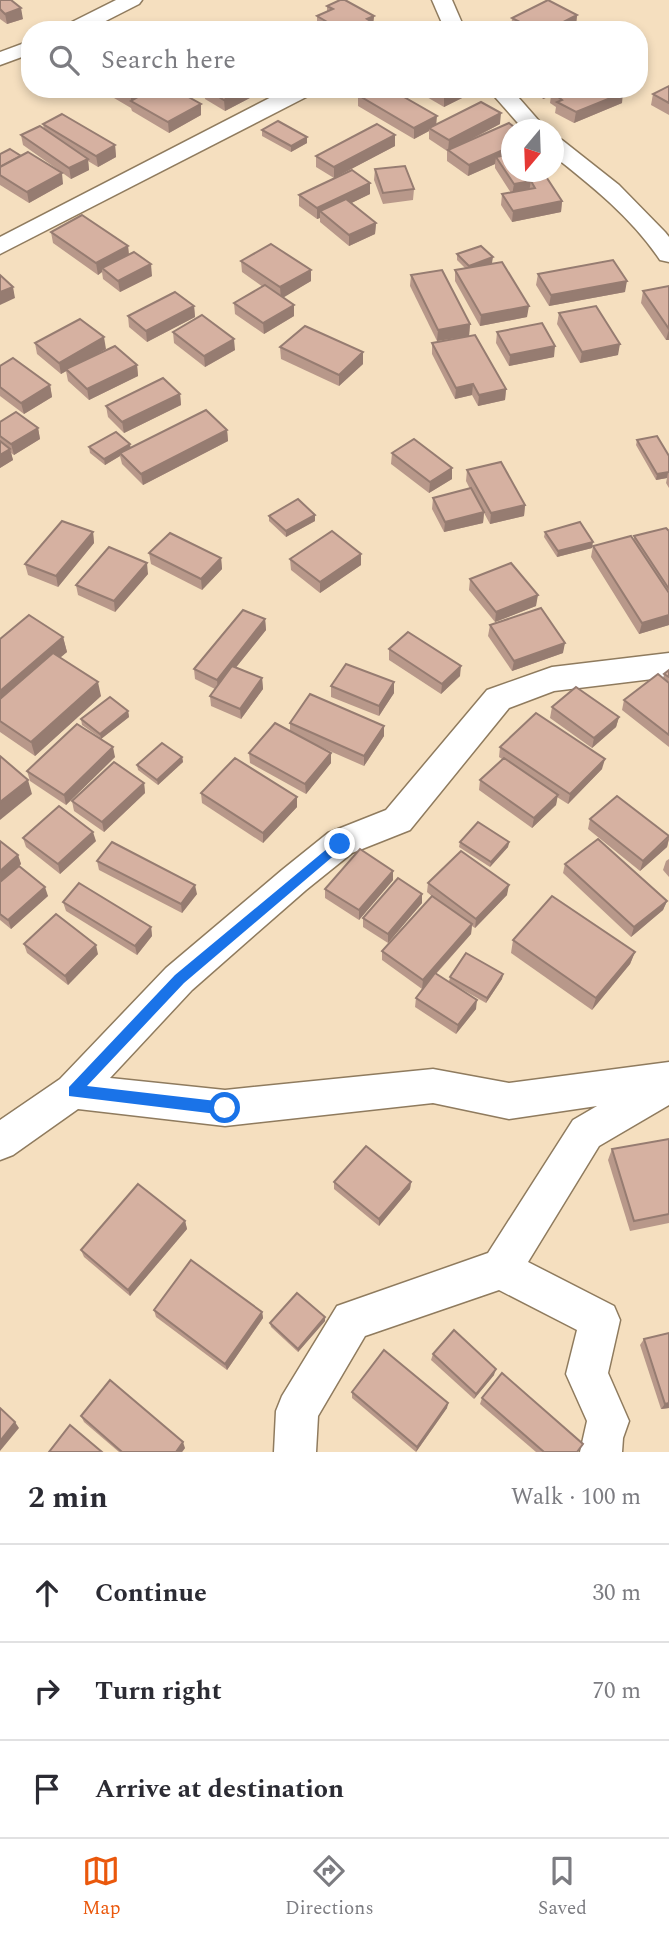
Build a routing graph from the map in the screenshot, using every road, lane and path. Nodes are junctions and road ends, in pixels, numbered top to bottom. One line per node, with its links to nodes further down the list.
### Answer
1 (132, 0): 3 (street)
2 (442, 0): 4 (street)
3 (89, 21)
4 (447, 21)
5 (21, 51): 6 (street)
6 (0, 59)
7 (287, 98): 11 (street)
8 (507, 98): 9 (street)
9 (526, 119)
10 (564, 153): 12 (street)
11 (0, 247)
12 (669, 255)
13 (669, 665): 16 (street)
14 (669, 1079): 16 (street)
15 (669, 1085): 18 (street)
16 (73, 1091): 17 (street)
17 (0, 1142)
18 (500, 1269): 19 (street); 20 (street)
19 (295, 1452)
20 (601, 1452)

